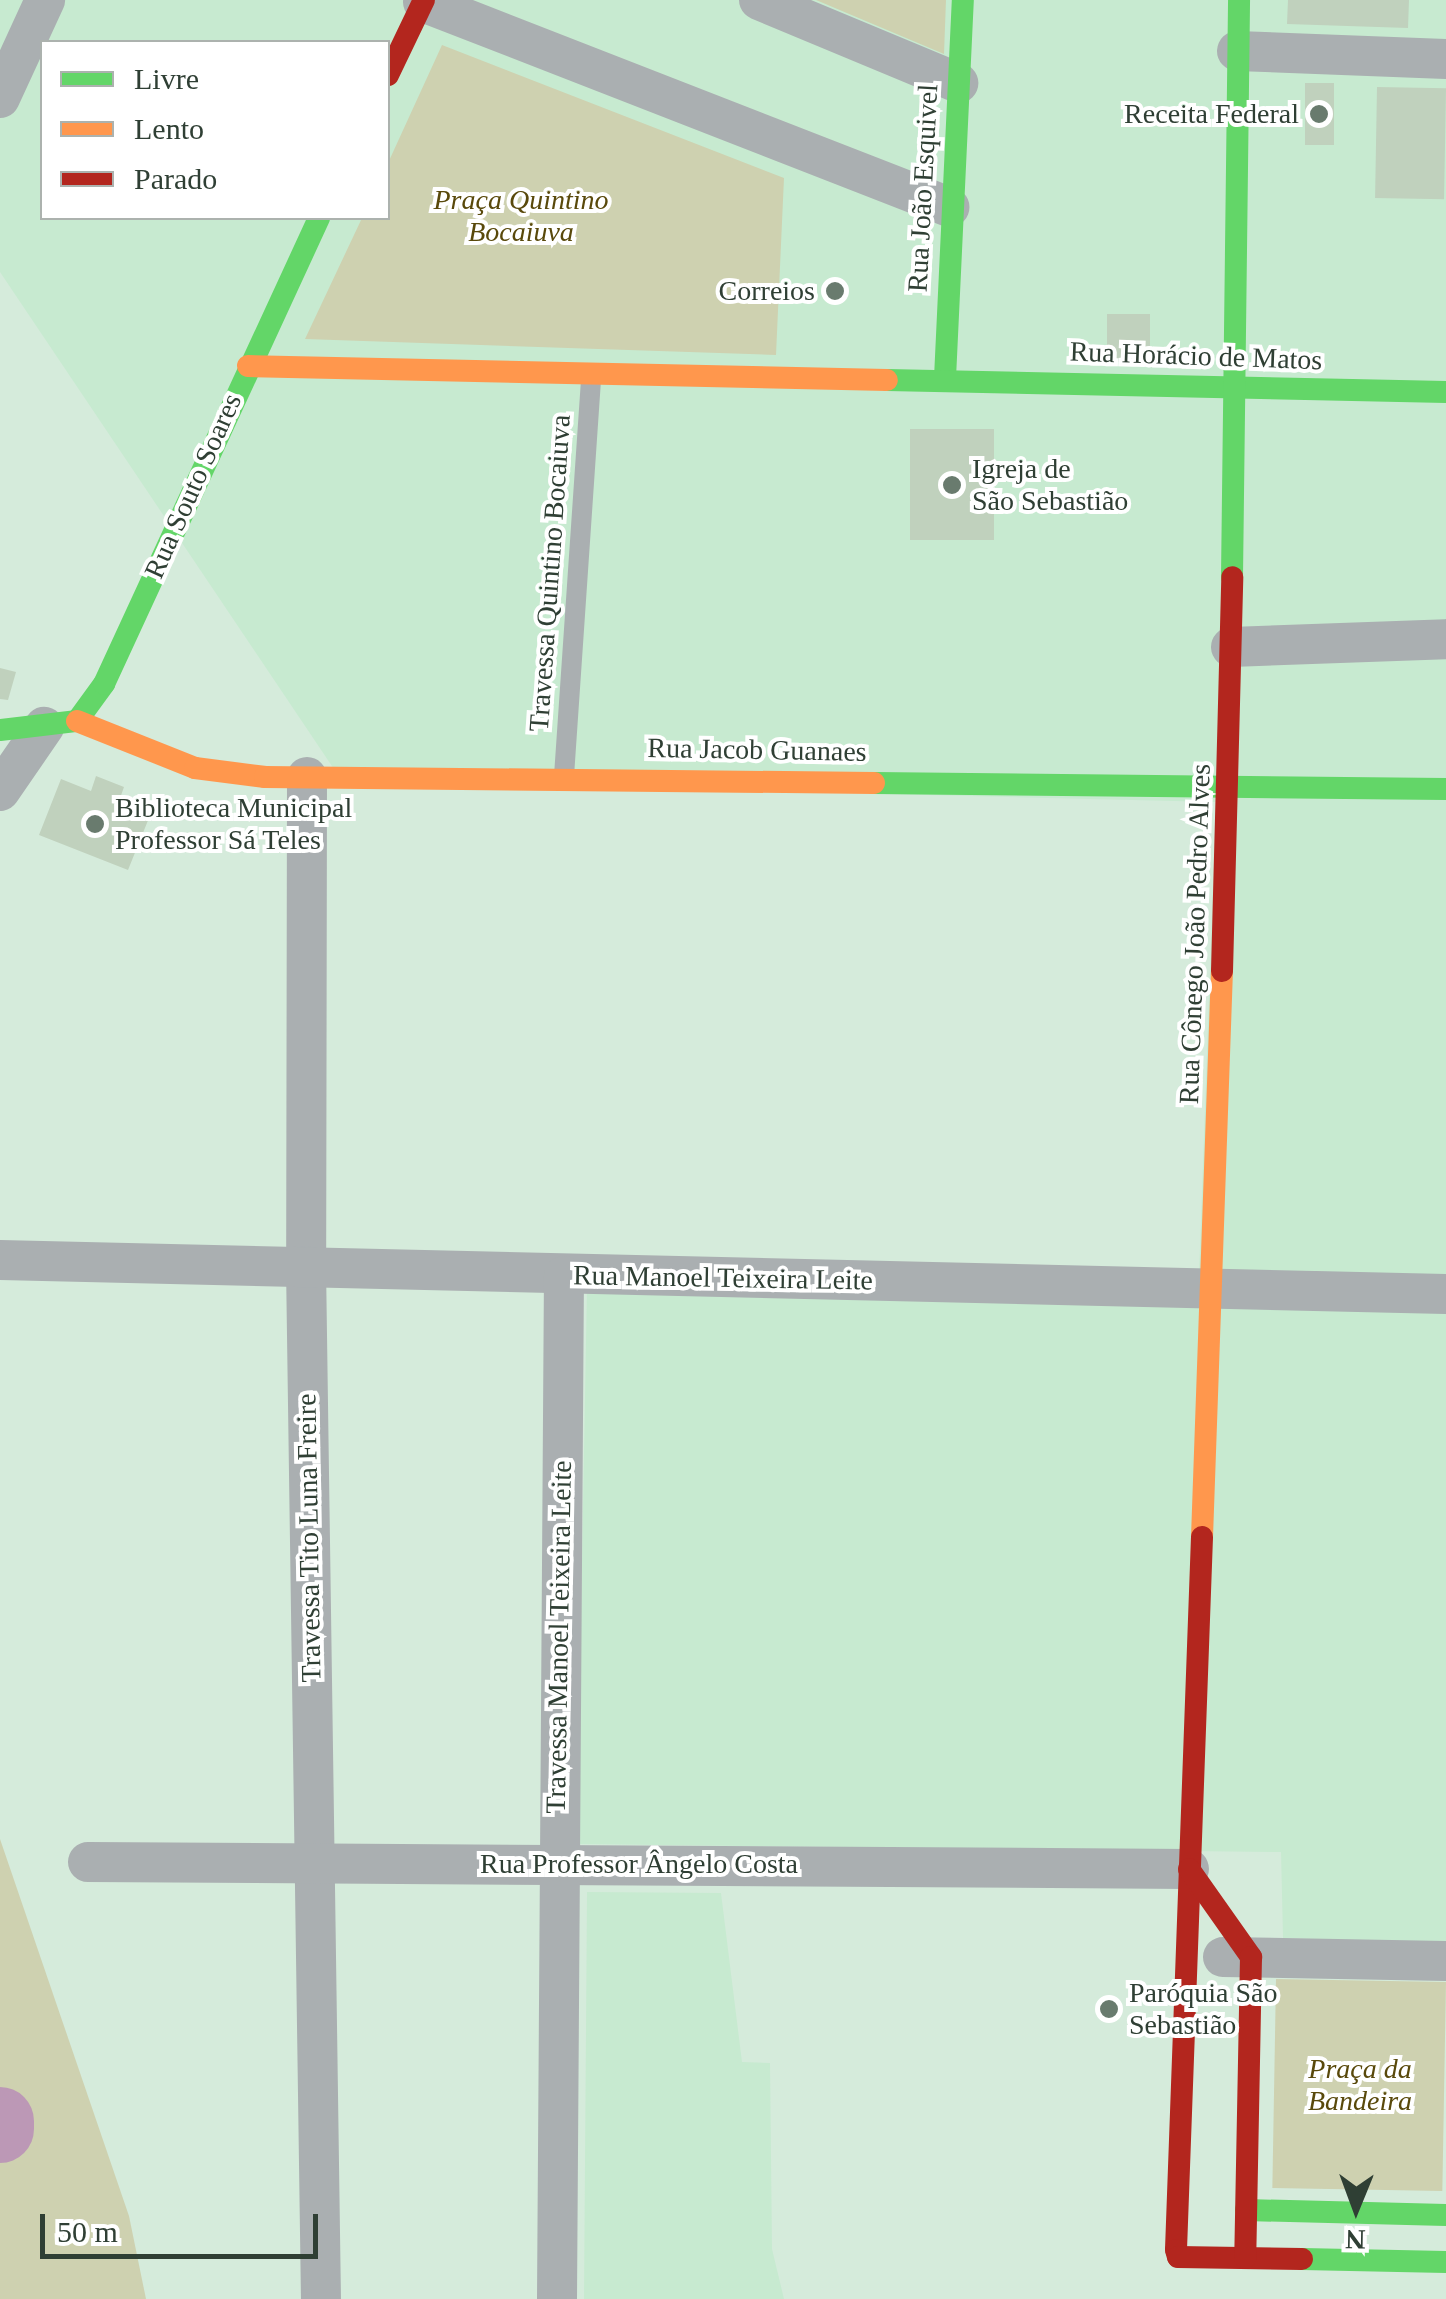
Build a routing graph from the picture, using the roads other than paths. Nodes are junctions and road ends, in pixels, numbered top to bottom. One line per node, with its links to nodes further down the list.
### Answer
1 (45, 0): 10 (street)
2 (759, 0): 9 (street)
3 (963, 0): 9 (street, Rua João Esquivel)
4 (1239, 0): 6 (street, Rua Cônego João Pedro Alves)
5 (423, 1): 8 (street); 11 (street)
6 (1238, 51): 7 (street); 16 (street, Rua Cônego João Pedro Alves)
7 (1446, 59)
8 (390, 72)
9 (958, 83): 11 (street, Rua João Esquivel)
10 (0, 98)
11 (949, 207): 15 (street, Rua João Esquivel)
12 (318, 220): 13 (street, Rua Souto Soares)
13 (248, 366): 14 (street); 20 (street, Rua Souto Soares)
14 (592, 372): 15 (street); 25 (lane, Travessa Quintino Bocaiuva)
15 (945, 378): 16 (street, Rua Horácio de Matos)
16 (1233, 387): 17 (street, Rua Horácio de Matos); 19 (street, Rua Cônego João Pedro Alves)
17 (1446, 392)
18 (1446, 638): 19 (street)
19 (1231, 647): 26 (street, Rua Cônego João Pedro Alves)
20 (104, 684): 21 (street, Rua Souto Soares); 23 (street)
21 (60, 724): 22 (street); 23 (street, Rua Jacob Guanaes); 28 (street, Rua Souto Soares)
22 (0, 730)
23 (153, 754): 24 (street, Rua Jacob Guanaes)
24 (307, 778): 25 (street, Rua Jacob Guanaes); 30 (street, Travessa Tito Luna Freire)
25 (564, 778): 26 (street, Rua Jacob Guanaes)
26 (1230, 784): 27 (street, Rua Jacob Guanaes); 32 (street, Rua Cônego João Pedro Alves)
27 (1446, 789)
28 (0, 791)
29 (0, 1260): 30 (street, Rua Manoel Teixeira Leite)
30 (306, 1266): 31 (street, Rua Manoel Teixeira Leite); 36 (street, Travessa Tito Luna Freire)
31 (564, 1276): 32 (street, Rua Manoel Teixeira Leite); 35 (street, Travessa Manoel Teixeira Leite)
32 (1214, 1287): 33 (street, Rua Manoel Teixeira Leite); 37 (street, Rua Cônego João Pedro Alves)
33 (1446, 1294)
34 (88, 1862): 36 (street, Rua Professor Ângelo Costa)
35 (556, 1862): 36 (street, Rua Professor Ângelo Costa); 37 (street, Rua Professor Ângelo Costa); 46 (street, Travessa Manoel Teixeira Leite)
36 (313, 1863): 45 (street, Travessa Tito Luna Freire)
37 (1190, 1869): 38 (street, Rua Cônego João Pedro Alves); 39 (street)
38 (1184, 1957): 39 (street); 43 (street)
39 (1250, 1957): 40 (street); 41 (street)
40 (1446, 1961)
41 (1246, 2210): 42 (street); 43 (street)
42 (1446, 2215)
43 (1245, 2258): 44 (street)
44 (1446, 2262)
45 (321, 2299)
46 (557, 2299)

